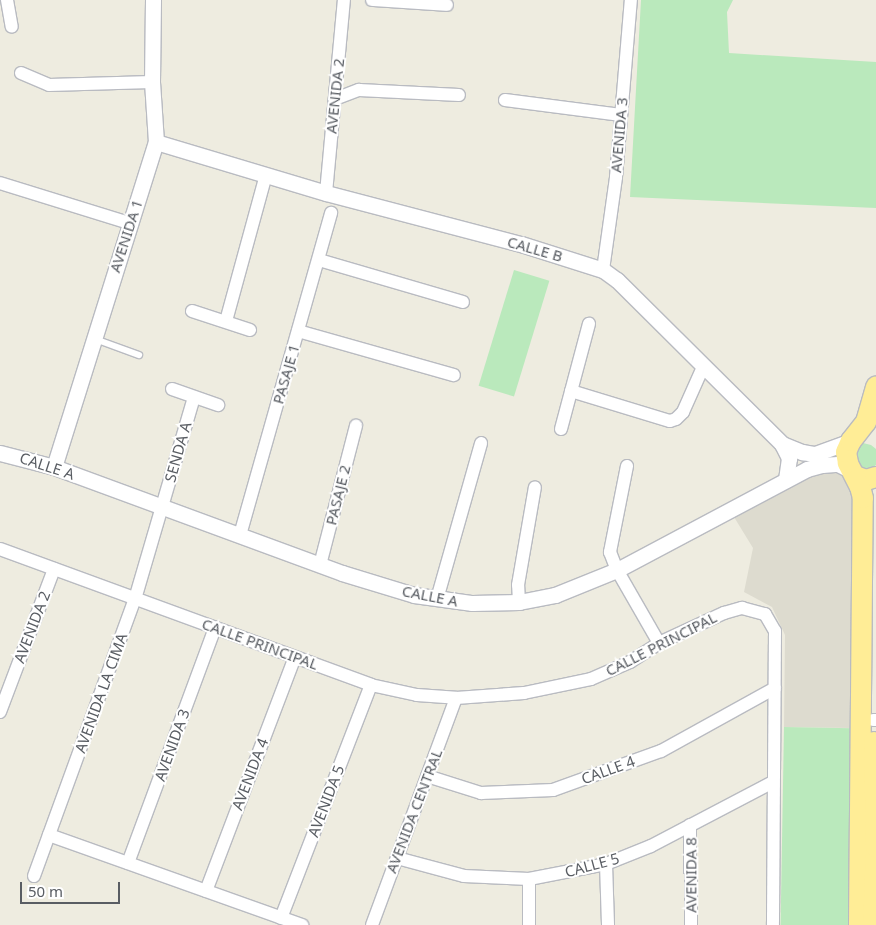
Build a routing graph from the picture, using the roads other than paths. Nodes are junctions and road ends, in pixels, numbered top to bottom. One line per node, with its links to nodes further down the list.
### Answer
1 (7, 0): 7 (street)
2 (153, 0): 9 (street, AVENIDA 1)
3 (344, 0): 11 (street, AVENIDA 2)
4 (372, 0): 6 (street)
5 (631, 0): 13 (street, AVENIDA 3)
6 (447, 4)
7 (12, 27)
8 (21, 74): 9 (street)
9 (152, 82): 14 (street, AVENIDA 1)
10 (459, 95): 11 (street)
11 (335, 99): 17 (street, AVENIDA 2)
12 (505, 100): 13 (street)
13 (621, 115): 21 (street, AVENIDA 3)
14 (156, 142): 15 (street, CALLE B); 19 (street, AVENIDA 1)
15 (266, 175): 17 (street, CALLE B); 24 (street)
16 (0, 182): 19 (street)
17 (326, 193): 21 (street, CALLE B)
18 (331, 213): 20 (street, PASAJE 1)
19 (129, 223): 28 (street, AVENIDA 1)
20 (319, 260): 22 (street); 27 (street, PASAJE 1)
21 (603, 270): 30 (street, CALLE B)
22 (463, 302)
23 (192, 311): 24 (street)
24 (226, 321): 26 (street)
25 (589, 324): 34 (street)
26 (250, 330)
27 (298, 331): 31 (street); 51 (street, PASAJE 1)
28 (94, 338): 29 (lane); 45 (street, AVENIDA 1)
29 (139, 355)
30 (703, 367): 34 (street); 42 (street, CALLE B)
31 (454, 375)
32 (876, 386): 40 (highway)
33 (172, 389): 35 (street)
34 (571, 392): 38 (street)
35 (194, 397): 36 (street); 50 (street, SENDA A)
36 (218, 405)
37 (356, 426): 54 (street, PASAJE 2)
38 (561, 429)
39 (876, 439): 40 (highway)
40 (851, 441): 42 (street, CALLE B); 46 (highway)
41 (481, 443): 58 (street)
42 (782, 444): 48 (street)
43 (0, 453): 45 (street, CALLE A)
44 (628, 466): 56 (street)
45 (54, 467): 50 (street, CALLE A)
46 (853, 473): 47 (highway); 48 (street, CALLE A); 81 (highway)
47 (876, 477)
48 (786, 480): 56 (street, CALLE A)
49 (535, 487): 59 (street)
50 (163, 509): 51 (street, CALLE A); 57 (street, AVENIDA LA CIMA)
51 (240, 535): 54 (street, CALLE A)
52 (0, 549): 55 (street, CALLE PRINCIPAL)
53 (876, 559): 67 (highway)
54 (320, 565): 58 (street, CALLE A)
55 (54, 569): 57 (street, CALLE PRINCIPAL); 66 (street, AVENIDA 2)
56 (617, 570): 59 (street, CALLE A); 61 (street)
57 (135, 598): 60 (street, CALLE PRINCIPAL); 72 (street, AVENIDA LA CIMA)
58 (437, 599): 59 (street, CALLE A)
59 (519, 602)
60 (215, 628): 62 (street, CALLE PRINCIPAL); 75 (street, AVENIDA 3)
61 (659, 643): 64 (street, CALLE PRINCIPAL); 65 (street, CALLE PRINCIPAL)
62 (295, 657): 63 (street, CALLE PRINCIPAL); 79 (street, AVENIDA 4)
63 (370, 685): 65 (street, CALLE PRINCIPAL); 80 (street, AVENIDA 5)
64 (775, 688): 68 (street, CALLE 4); 69 (street, CALLE PRINCIPAL)
65 (456, 698): 68 (street, AVENIDA CENTRAL)
66 (0, 712)
67 (875, 720): 70 (highway)
68 (427, 776): 74 (street, AVENIDA CENTRAL)
69 (773, 782): 71 (street, CALLE 5); 87 (street, CALLE PRINCIPAL)
70 (875, 791): 73 (highway)
71 (690, 825): 76 (street, CALLE 5); 86 (street, AVENIDA 8)
72 (49, 835): 75 (street); 77 (street, AVENIDA LA CIMA)
73 (876, 846): 81 (highway)
74 (397, 858): 78 (street, CALLE 5); 83 (street, AVENIDA CENTRAL)
75 (128, 863): 79 (street)
76 (606, 864): 78 (street, CALLE 5); 85 (street)
77 (34, 876)
78 (529, 879): 84 (street)
79 (206, 891): 80 (street)
80 (282, 918): 82 (street)
81 (871, 921)
82 (302, 925)
83 (372, 925)
84 (529, 925)
85 (608, 925)
86 (691, 925)
87 (774, 925)

